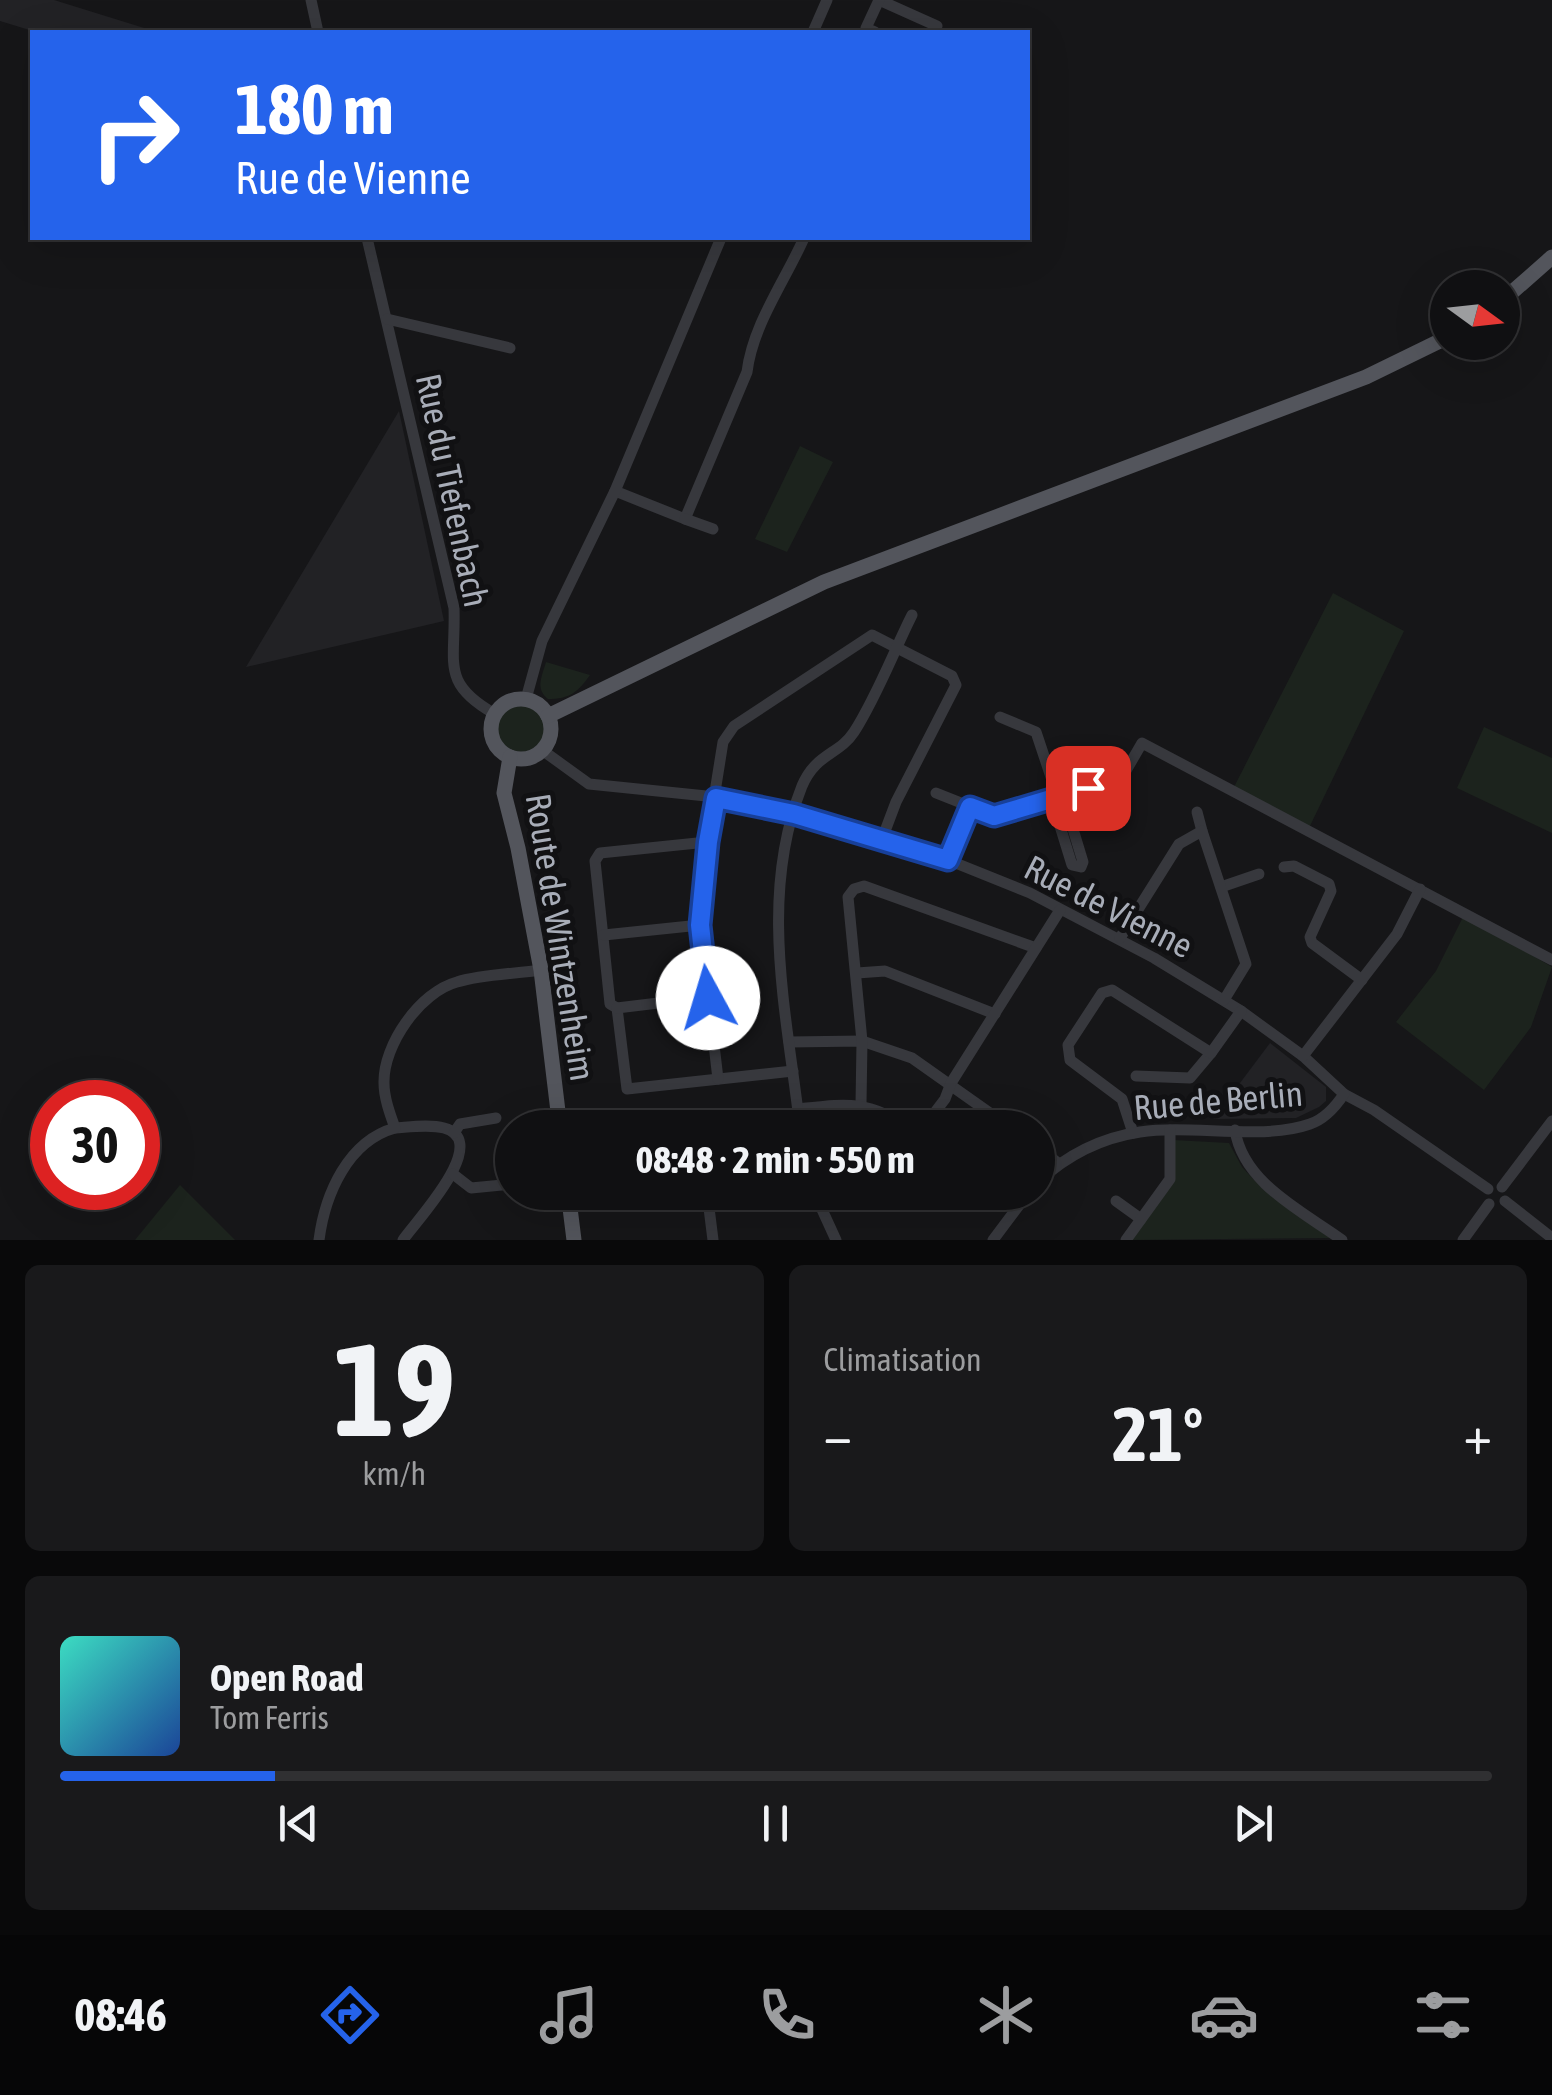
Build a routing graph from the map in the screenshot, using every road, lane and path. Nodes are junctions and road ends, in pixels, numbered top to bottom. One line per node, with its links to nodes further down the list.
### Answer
1 (311, 0): 4 (street)
2 (827, 0): 5 (street)
3 (879, 0): 6 (street); 7 (street)
4 (318, 30)
5 (814, 30)
6 (870, 30)
7 (935, 30)
8 (367, 240): 13 (street, Rue du Tiefenbach)
9 (720, 240): 16 (street)
10 (803, 240): 17 (street)
11 (1552, 257): 12 (main road)
12 (1520, 285)
13 (387, 319): 15 (street, Rue du Tiefenbach); 22 (street, Rue du Tiefenbach)
14 (1430, 346): 23 (main road)
15 (510, 348)
16 (614, 493): 17 (street); 21 (street)
17 (685, 519): 18 (street)
18 (713, 529)
19 (912, 615): 20 (street)
20 (896, 647): 28 (street); 32 (street); 34 (street)
21 (526, 699): 22 (main road); 23 (main road)
22 (495, 714): 26 (main road)
23 (548, 716): 25 (main road)
24 (1000, 717): 29 (street)
25 (542, 750): 26 (main road); 28 (street, Rue de Vienne)
26 (510, 757): 47 (main road, Route de Wintzenheim)
27 (936, 793): 30 (street)
28 (716, 798): 32 (street, Rue de Vienne); 35 (street)
29 (1058, 798): 29 (street); 30 (street); 40 (street)
30 (970, 807): 36 (street)
31 (1197, 812): 33 (street)
32 (794, 814): 34 (street, Rue de Vienne); 55 (street)
33 (1202, 831): 39 (street); 44 (street)
34 (882, 838): 36 (street, Rue de Vienne)
35 (708, 842): 42 (street); 43 (street)
36 (948, 860): 41 (street, Rue de Vienne)
37 (1284, 867): 49 (street)
38 (1258, 874): 39 (street)
39 (1221, 887): 51 (street)
40 (1420, 889): 46 (street); 49 (street)
41 (1060, 910): 44 (street, Rue de Vienne); 45 (street)
42 (700, 925): 43 (street); 50 (street)
43 (604, 935): 52 (street)
44 (1120, 938): 51 (street, Rue de Vienne)
45 (1036, 948): 48 (street); 54 (street)
46 (1552, 960)
47 (541, 970): 65 (main road, Route de Wintzenheim); 72 (street)
48 (857, 973): 54 (street); 56 (street)
49 (1362, 980): 58 (street)
50 (708, 998): 52 (street); 61 (street)
51 (1224, 1000): 53 (street, Rue de Vienne)
52 (617, 1008): 61 (street)
53 (1241, 1011): 57 (street); 58 (street, Rue de Vienne)
54 (995, 1014): 62 (street)
55 (789, 1042): 56 (street); 59 (street)
56 (862, 1042): 62 (street); 64 (street)
57 (1210, 1053): 60 (street); 76 (street)
58 (1303, 1056): 63 (street, Rue de Vienne)
59 (793, 1072): 61 (street); 66 (street)
60 (1136, 1076)
61 (718, 1079)
62 (952, 1083): 68 (street); 69 (street)
63 (1344, 1094): 74 (street, Rue de Berlin); 83 (street, Rue de Vienne)
64 (861, 1104): 66 (street); 67 (street)
65 (558, 1110)
66 (798, 1110)
67 (877, 1110)
68 (937, 1110)
69 (987, 1110)
70 (495, 1118): 75 (street)
71 (1552, 1121): 82 (street)
72 (396, 1128): 75 (street); 94 (street)
73 (1170, 1130): 74 (street, Rue de Berlin); 76 (street, Rue de Berlin); 91 (street)
74 (1234, 1130): 93 (street)
75 (454, 1133): 80 (street)
76 (1133, 1133): 78 (street, Rue de Berlin)
77 (1055, 1161): 78 (street)
78 (1058, 1163): 79 (street, Rue de Berlin)
79 (1055, 1166)
80 (453, 1174): 81 (street); 95 (street)
81 (495, 1186)
82 (1502, 1187): 83 (street); 85 (street)
83 (1488, 1189): 86 (street)
84 (1116, 1201): 91 (street)
85 (1505, 1201): 86 (street); 92 (street)
86 (1488, 1204): 101 (street)
87 (570, 1210): 96 (main road)
88 (709, 1210): 97 (street)
89 (822, 1210): 98 (street)
90 (1015, 1210): 99 (street)
91 (1141, 1219): 100 (street)
92 (1552, 1238)
93 (1340, 1239)
94 (319, 1240)
95 (404, 1240)
96 (574, 1240)
97 (713, 1240)
98 (836, 1240)
99 (993, 1240)
100 (1126, 1240)
101 (1463, 1240)

